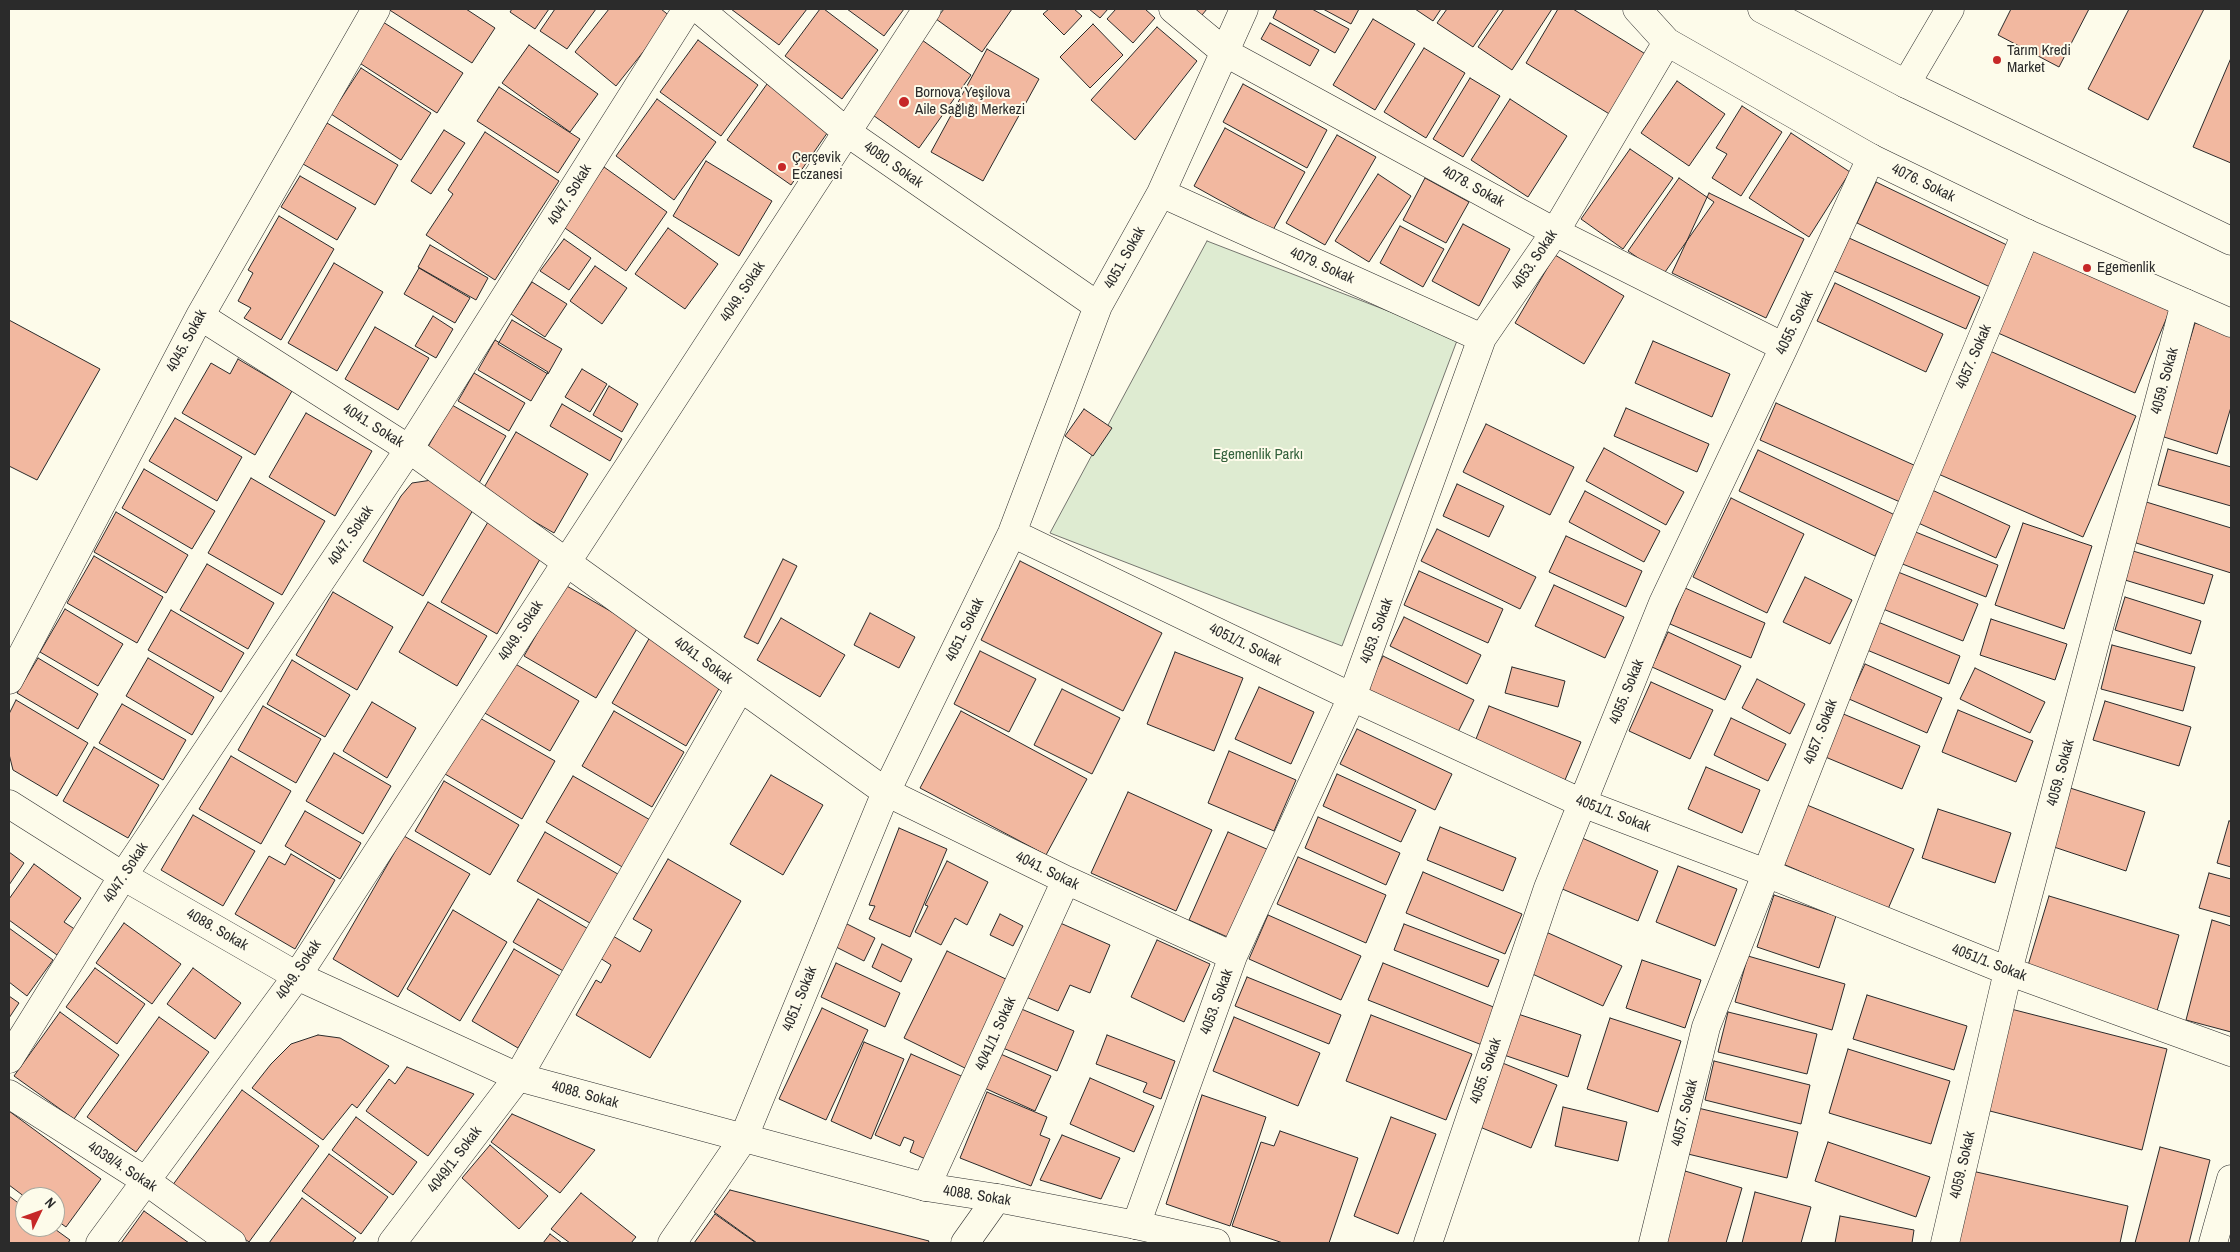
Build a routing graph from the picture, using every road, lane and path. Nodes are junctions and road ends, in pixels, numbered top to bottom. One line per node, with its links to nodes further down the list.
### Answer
1 (376, 9): 21 (street, 4045. Sokak)
2 (687, 9): 25 (street, 4047. Sokak)
3 (699, 9): 13 (street, 4080. Sokak)
4 (927, 9): 13 (street, 4049. Sokak)
5 (1173, 9): 11 (street, 4078. Sokak)
6 (1244, 9): 11 (street, 4051. Sokak)
7 (1637, 9): 10 (street, 4076. Sokak)
8 (1762, 9): 12 (street)
9 (1950, 9): 12 (street)
10 (1667, 42): 14 (street, 4076. Sokak); 16 (street, 4053. Sokak)
11 (1226, 53): 15 (street, 4051. Sokak); 16 (street, 4078. Sokak)
12 (1906, 84): 18 (street)
13 (848, 133): 20 (street, 4080. Sokak); 27 (street, 4049. Sokak)
14 (1871, 158): 17 (street, 4076. Sokak); 24 (street, 4055. Sokak)
15 (1161, 193): 20 (street, 4051. Sokak); 23 (street, 4079. Sokak)
16 (1555, 232): 23 (street, 4053. Sokak); 24 (street, 4078. Sokak)
17 (2026, 233): 19 (street, 4076. Sokak); 34 (street, 4057. Sokak)
18 (2231, 241)
19 (2185, 303): 22 (street, 4076. Sokak); 38 (street, 4059. Sokak)
20 (1098, 306): 26 (street, 4051. Sokak)
21 (200, 316): 25 (street, 4041. Sokak); 28 (street, 4045. Sokak)
22 (2231, 323)
23 (1482, 338): 30 (street, 4053. Sokak)
24 (1784, 347): 32 (street, 4055. Sokak)
25 (409, 449): 27 (street, 4041. Sokak); 35 (street, 4047. Sokak)
26 (1012, 533): 30 (street, 4051/1. Sokak); 31 (street, 4051. Sokak)
27 (566, 562): 29 (street, 4041. Sokak); 39 (street, 4049. Sokak)
28 (9, 680)
29 (740, 688): 31 (street, 4041. Sokak); 42 (street, 4049/1. Sokak)
30 (1352, 697): 32 (street, 4051/1. Sokak); 37 (street, 4053. Sokak)
31 (886, 792): 36 (street, 4041. Sokak); 44 (street, 4051. Sokak)
32 (1582, 803): 34 (street, 4051/1. Sokak); 56 (street, 4055. Sokak)
33 (9, 804): 35 (street, 4088. Sokak)
34 (1766, 873): 38 (street, 4051/1. Sokak); 57 (street, 4057. Sokak)
35 (124, 876): 39 (street, 4088. Sokak); 41 (street, 4047. Sokak)
36 (1066, 880): 37 (street, 4041. Sokak); 47 (street, 4041/1. Sokak)
37 (1233, 956): 49 (street, 4053. Sokak)
38 (2008, 971): 40 (street, 4051/1. Sokak); 58 (street, 4059. Sokak)
39 (297, 976): 42 (street, 4088. Sokak); 46 (street, 4049. Sokak)
40 (2231, 1052)
41 (9, 1059)
42 (518, 1077): 44 (street, 4088. Sokak); 52 (street, 4049/1. Sokak)
43 (9, 1094): 46 (street, 4039/4. Sokak)
44 (743, 1139): 47 (street, 4088. Sokak); 53 (street, 4051. Sokak)
45 (2231, 1179): 59 (street)
46 (146, 1181): 50 (street, 4049. Sokak); 51 (street, 4039/4. Sokak)
47 (926, 1188): 48 (street, 4088. Sokak)
48 (997, 1198): 49 (street, 4088. Sokak); 54 (street)
49 (1134, 1234): 55 (street, 4088. Sokak)
50 (100, 1243)
51 (232, 1243)
52 (392, 1243)
53 (672, 1243)
54 (965, 1243)
55 (1216, 1243)
56 (1428, 1243)
57 (1653, 1243)
58 (1945, 1243)
59 (2213, 1243)

